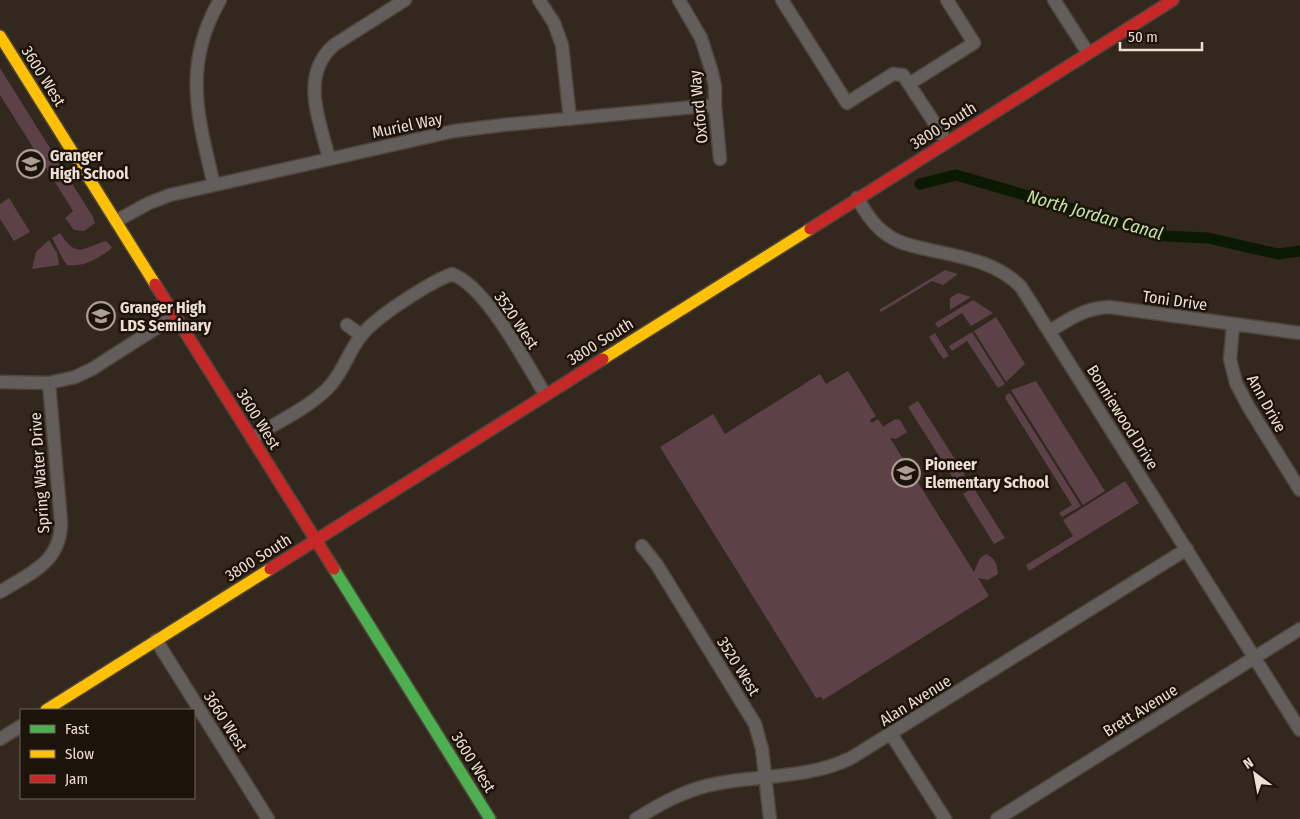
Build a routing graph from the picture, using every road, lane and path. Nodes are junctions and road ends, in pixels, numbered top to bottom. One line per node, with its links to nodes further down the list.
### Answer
1 (220, 0): 17 (street)
2 (405, 0): 15 (street)
3 (540, 0): 13 (street)
4 (678, 0): 12 (street, Oxford Way)
5 (782, 0): 11 (street)
6 (947, 0): 11 (street)
7 (1054, 0): 10 (street)
8 (1172, 0): 10 (street, 3800 South)
9 (0, 36): 19 (street, 3600 West)
10 (1088, 53): 14 (street, 3800 South)
11 (910, 84): 14 (street)
12 (715, 105): 13 (street, Muriel Way); 16 (street, Oxford Way)
13 (570, 119): 15 (street, Muriel Way)
14 (947, 142): 18 (street, 3800 South)
15 (329, 159): 17 (street, Muriel Way)
16 (720, 159)
17 (214, 186): 19 (street, Muriel Way)
18 (857, 198): 23 (street, Bonniewood Drive); 28 (street, 3800 South)
19 (116, 222): 20 (street, 3600 West)
20 (175, 316): 27 (street); 29 (street, 3600 West)
21 (347, 325): 25 (street)
22 (1233, 325): 23 (street, Toni Drive); 24 (street, Toni Drive); 30 (street, Ann Drive)
23 (1050, 331): 33 (street, Bonniewood Drive)
24 (1300, 333)
25 (361, 335): 28 (street, 3520 West); 29 (street)
26 (0, 382): 27 (street)
27 (49, 383): 34 (street, Spring Water Drive)
28 (546, 394): 31 (street, 3800 South)
29 (252, 438): 31 (street, 3600 West)
30 (1300, 490)
31 (315, 539): 36 (street, 3800 South); 45 (street, 3600 West)
32 (642, 546): 43 (street, 3520 West)
33 (1186, 549): 37 (street, Bonniewood Drive); 41 (street, Alan Avenue)
34 (0, 592)
35 (1300, 629): 37 (street, Brett Avenue)
36 (156, 640): 38 (street, 3800 South); 44 (street, 3660 West)
37 (1254, 657): 40 (street, Bonniewood Drive); 49 (street, Brett Avenue)
38 (48, 709)
39 (20, 727): 42 (street)
40 (1300, 730)
41 (891, 734): 43 (street, Alan Avenue); 48 (street)
42 (0, 739)
43 (766, 777): 46 (street, Alan Avenue); 47 (street, 3520 West)
44 (268, 819)
45 (490, 819)
46 (636, 819)
47 (770, 819)
48 (944, 819)
49 (996, 819)

